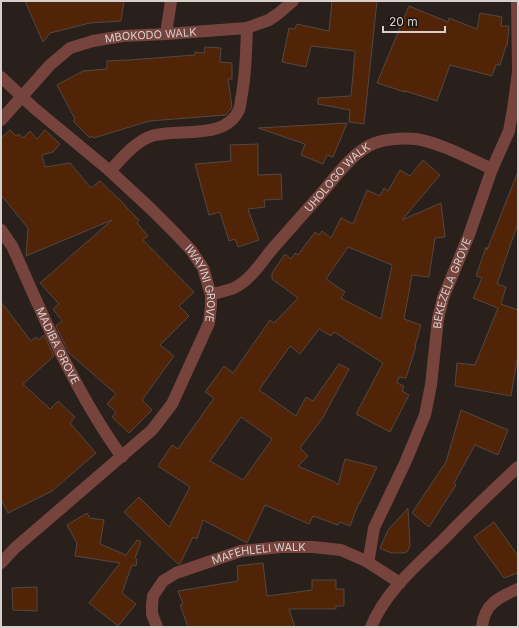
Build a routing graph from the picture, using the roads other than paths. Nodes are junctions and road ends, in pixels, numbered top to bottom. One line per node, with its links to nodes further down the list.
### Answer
1 (171, 1): 5 (street)
2 (292, 1): 4 (street, MBOKODO WALK)
3 (517, 1): 6 (street, BEKEZELA GROVE)
4 (247, 28): 5 (street, MBOKODO WALK); 11 (street)
5 (166, 34): 8 (street, MBOKODO WALK)
6 (518, 72): 10 (street, BEKEZELA GROVE)
7 (1, 77): 8 (street, IWAYINI GROVE)
8 (22, 97): 9 (street, MBOKODO WALK); 11 (street, IWAYINI GROVE)
9 (1, 120)
10 (492, 169): 13 (street, UHOLOGO WALK); 16 (street, BEKEZELA GROVE)
11 (110, 171): 13 (street, IWAYINI GROVE)
12 (1, 230): 14 (street, MADIBA GROVE)
13 (211, 295): 14 (street, IWAYINI GROVE)
14 (122, 457): 17 (street, IWAYINI GROVE)
15 (518, 467): 18 (street)
16 (366, 561): 18 (street, MAFEHLELI WALK); 20 (street, MAFEHLELI WALK)
17 (1, 564)
18 (400, 583): 21 (street)
19 (518, 589): 22 (street)
20 (157, 627)
21 (371, 627)
22 (482, 627)

